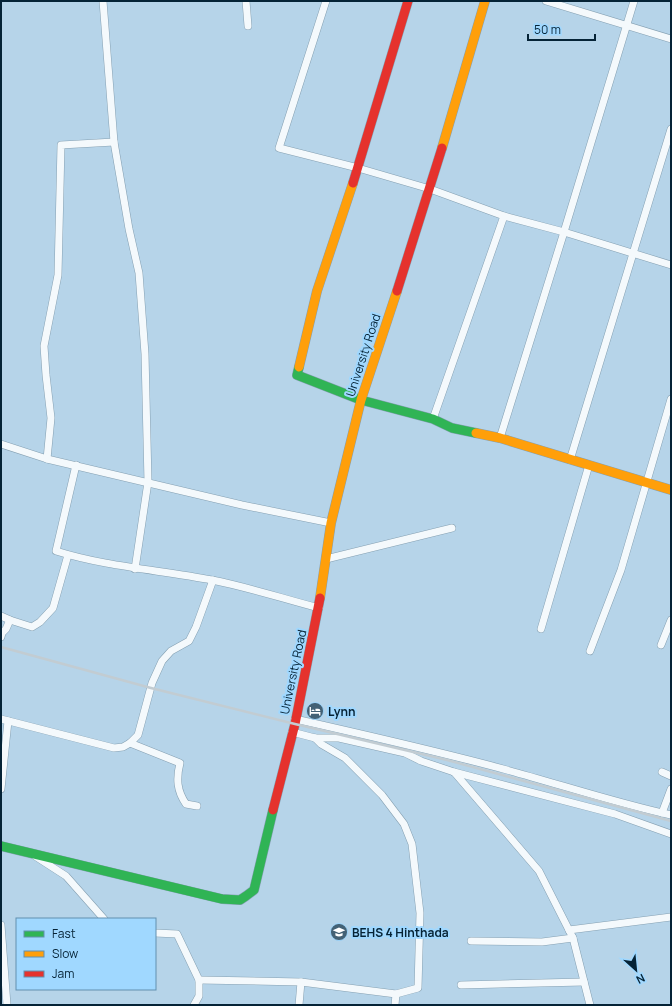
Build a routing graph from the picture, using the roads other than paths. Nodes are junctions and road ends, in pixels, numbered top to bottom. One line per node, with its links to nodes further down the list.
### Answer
1 (103, 1): 13 (street)
2 (246, 1): 10 (street)
3 (326, 1): 14 (street)
4 (408, 1): 14 (street)
5 (485, 1): 15 (street, University Road)
6 (546, 1): 8 (street)
7 (634, 1): 9 (street)
8 (567, 4): 9 (street)
9 (626, 25): 11 (street); 17 (street)
10 (248, 26)
11 (671, 39)
12 (671, 128): 18 (street)
13 (114, 142): 25 (street); 29 (street)
14 (358, 168): 15 (street); 21 (street)
15 (430, 190): 16 (street); 21 (street, University Road)
16 (504, 216): 17 (street); 22 (street)
17 (564, 232): 18 (street); 23 (street)
18 (634, 253): 19 (street); 26 (street)
19 (671, 266)
20 (671, 399): 30 (street)
21 (361, 400): 22 (street); 32 (street, University Road)
22 (433, 419): 23 (street)
23 (500, 438): 26 (street)
24 (1, 444): 25 (street)
25 (47, 459): 27 (street)
26 (570, 460): 28 (street)
27 (76, 465): 29 (street); 34 (street)
28 (589, 465): 30 (street); 42 (street)
29 (148, 482): 32 (street); 36 (street)
30 (646, 483): 31 (street); 45 (street)
31 (671, 490)
32 (331, 523): 35 (street, University Road)
33 (452, 528): 35 (street)
34 (68, 555): 36 (street); 40 (street)
35 (326, 559): 38 (street, University Road)
36 (135, 569): 37 (street)
37 (213, 580): 38 (street); 49 (street)
38 (319, 608): 47 (street, University Road)
39 (1, 616): 40 (street)
40 (10, 620): 43 (street)
41 (671, 620): 44 (street)
42 (541, 630)
43 (1, 636)
44 (661, 645)
45 (590, 651)
46 (4, 720): 49 (street); 53 (street)
47 (294, 725): 48 (street); 56 (street); 60 (street, University Road)
48 (315, 738): 50 (street); 73 (street)
49 (130, 743): 55 (street)
50 (454, 772): 58 (street); 64 (street)
51 (662, 772): 52 (street)
52 (671, 776)
53 (1, 789)
54 (671, 789): 56 (street)
55 (197, 806)
56 (662, 813): 57 (street)
57 (671, 815)
58 (671, 834)
59 (1, 846): 60 (street, University Road)
60 (28, 852): 61 (street)
61 (103, 918)
62 (671, 918): 64 (street)
63 (1, 925): 68 (street)
64 (569, 930): 66 (street)
65 (156, 933): 69 (street)
66 (573, 938): 67 (street); 71 (street)
67 (471, 941)
68 (2, 946): 74 (street)
69 (199, 980): 70 (street); 75 (street)
70 (302, 982): 73 (street); 76 (street)
71 (584, 982): 72 (street); 78 (street)
72 (461, 985)
73 (396, 994): 77 (street)
74 (7, 1005)
75 (194, 1005)
76 (299, 1005)
77 (394, 1005)
78 (590, 1005)

